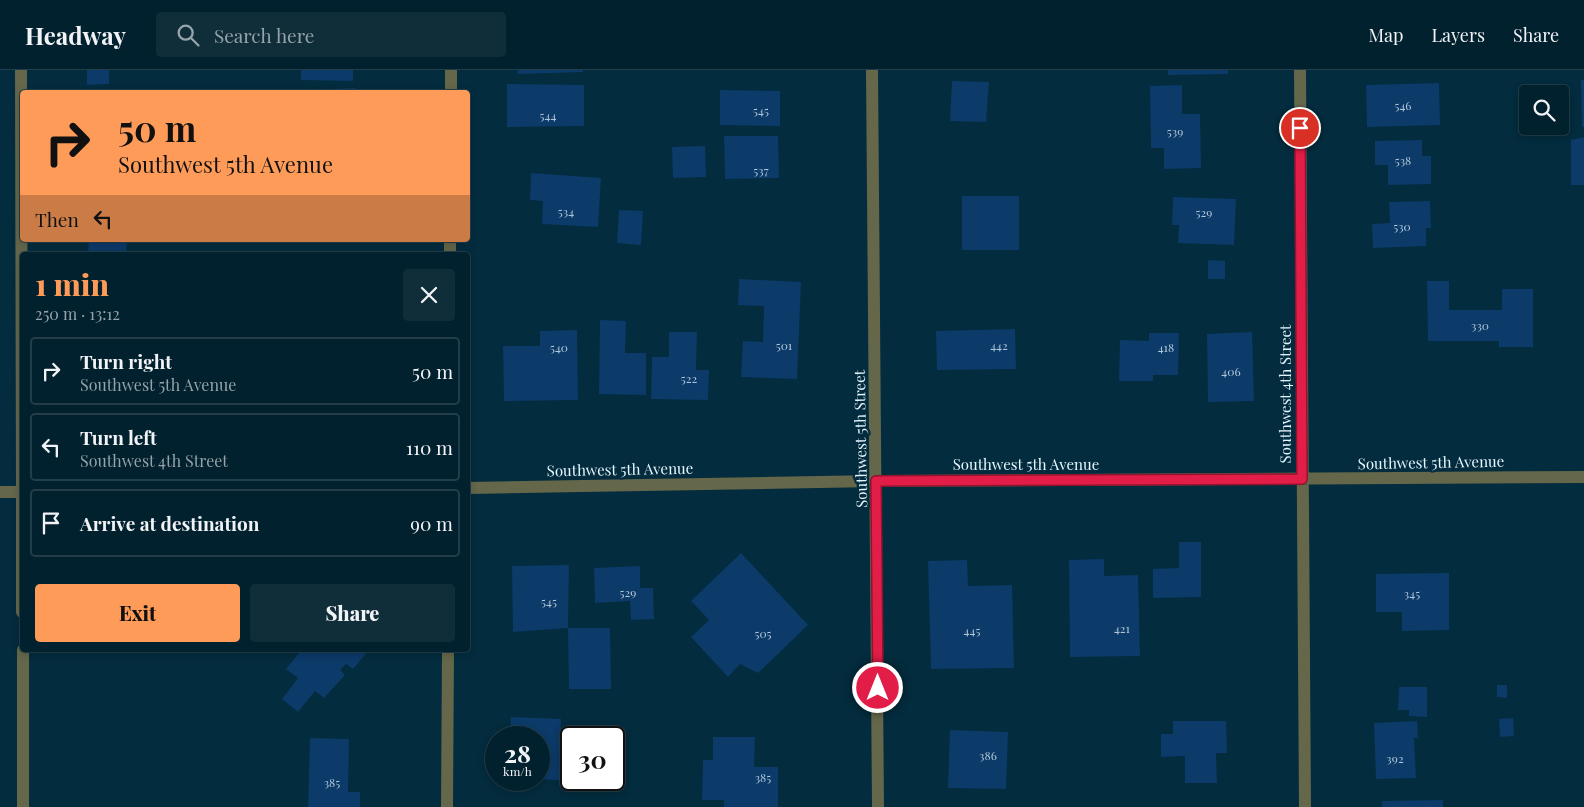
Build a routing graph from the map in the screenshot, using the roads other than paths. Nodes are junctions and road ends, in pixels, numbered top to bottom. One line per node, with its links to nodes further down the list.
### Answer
1 (21, 70): 5 (street)
2 (451, 70): 6 (street)
3 (872, 70): 9 (street, Southwest 5th Street)
4 (1300, 70): 8 (street, Southwest 4th Street)
5 (21, 90)
6 (451, 90)
7 (1584, 477): 8 (street, Southwest 5th Avenue)
8 (1302, 479): 9 (street, Southwest 5th Avenue); 18 (street, Southwest 4th Street)
9 (876, 481): 10 (street, Southwest 5th Avenue); 17 (street, Southwest 5th Street)
10 (470, 488)
11 (0, 492): 12 (street)
12 (20, 492)
13 (23, 652): 15 (street)
14 (448, 652): 16 (street)
15 (23, 807)
16 (447, 807)
17 (878, 807)
18 (1305, 807)

